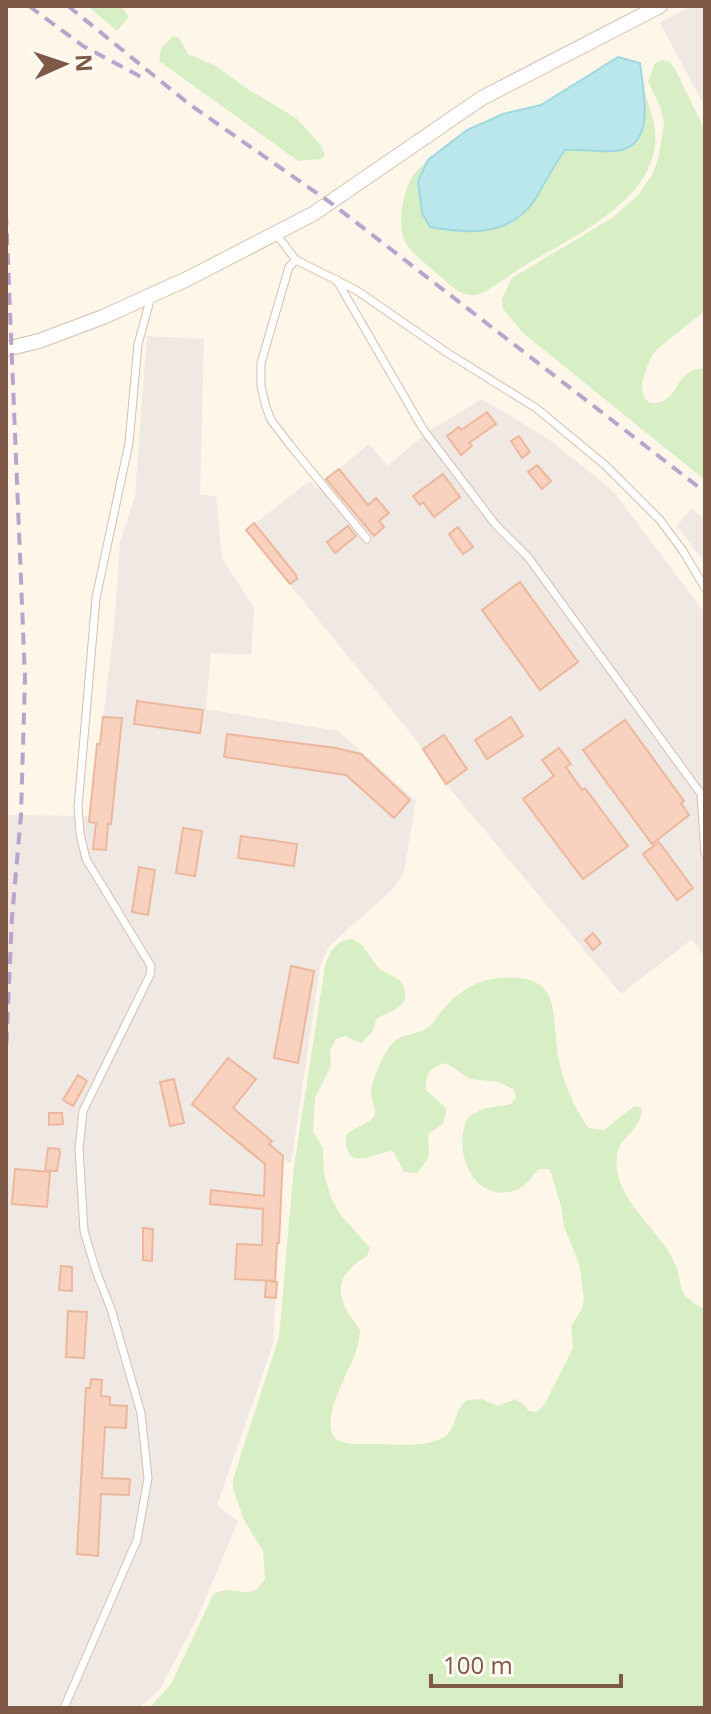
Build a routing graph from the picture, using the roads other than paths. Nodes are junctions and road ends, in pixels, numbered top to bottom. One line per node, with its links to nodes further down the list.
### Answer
1 (660, 6): 2 (street)
2 (274, 233): 3 (lane); 5 (street)
3 (296, 260): 4 (lane); 7 (lane)
4 (336, 279): 8 (lane); 9 (lane)
5 (152, 295): 6 (street); 10 (lane)
6 (6, 349)
7 (367, 539)
8 (705, 588)
9 (705, 853)
10 (64, 1708)

